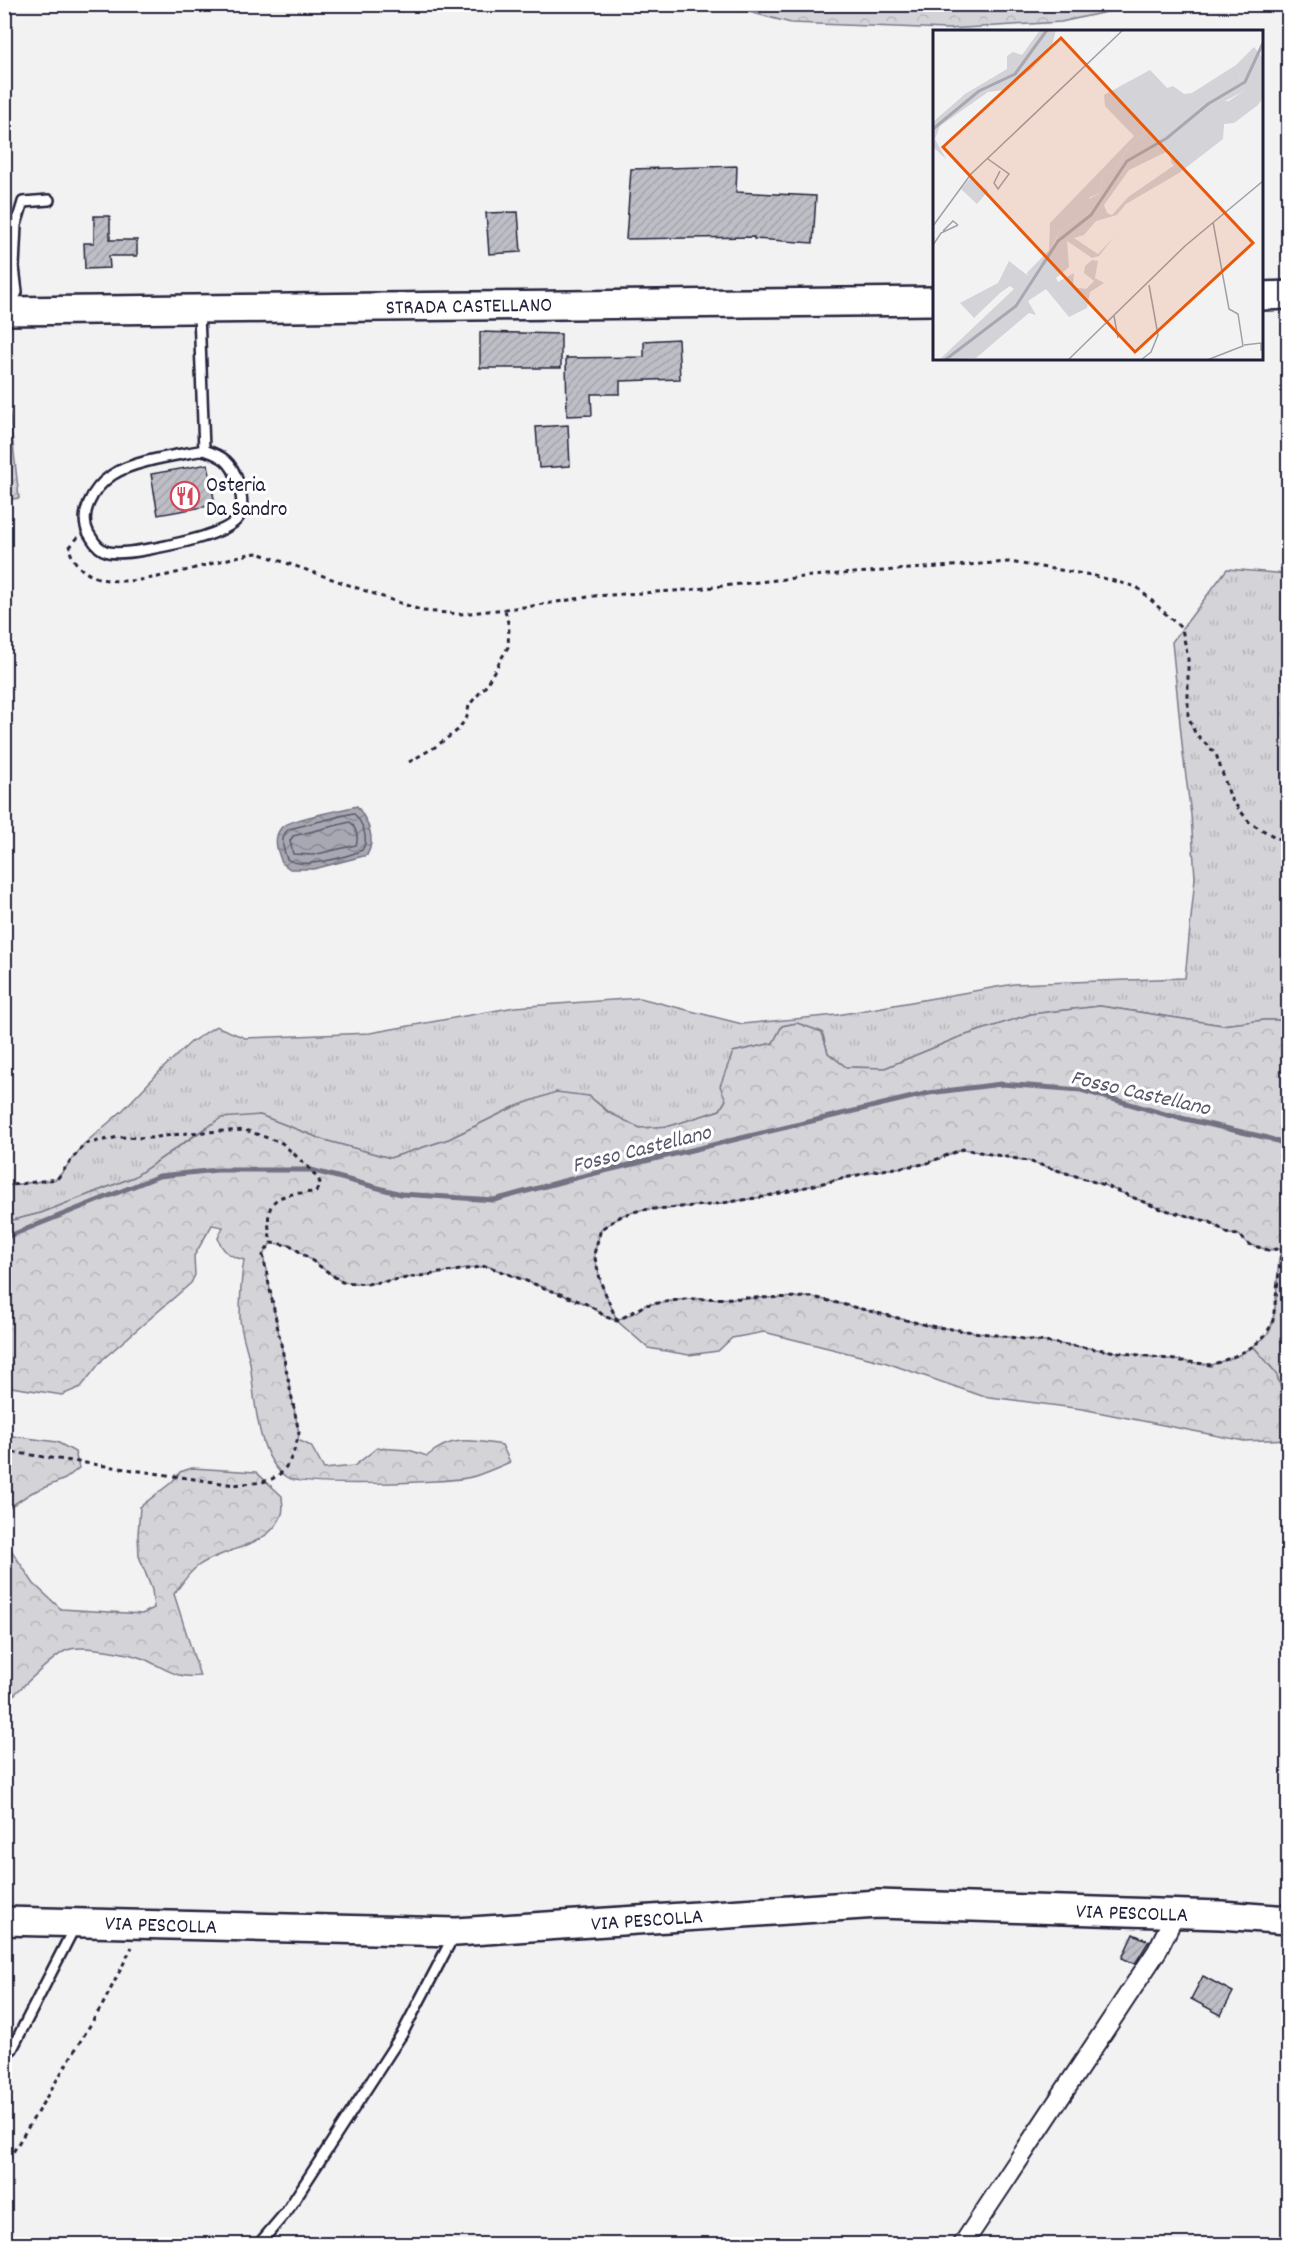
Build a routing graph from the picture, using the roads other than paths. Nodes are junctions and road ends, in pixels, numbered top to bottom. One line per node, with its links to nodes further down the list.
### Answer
1 (49, 200): 6 (lane)
2 (1288, 295): 3 (street)
3 (1263, 296)
4 (933, 300): 5 (street, STRADA CASTELLANO)
5 (198, 307): 6 (street, STRADA CASTELLANO); 7 (lane)
6 (7, 311)
7 (204, 450): 7 (lane)
8 (1170, 1913): 9 (street, VIA PESCOLLA); 12 (street, VIA PESCOLLA); 15 (street)
9 (1288, 1920)
10 (4, 1921): 11 (street, VIA PESCOLLA)
11 (77, 1922): 12 (street, VIA PESCOLLA); 13 (lane)
12 (456, 1932): 14 (lane)
13 (4, 2055)
14 (260, 2244)
15 (963, 2244)

